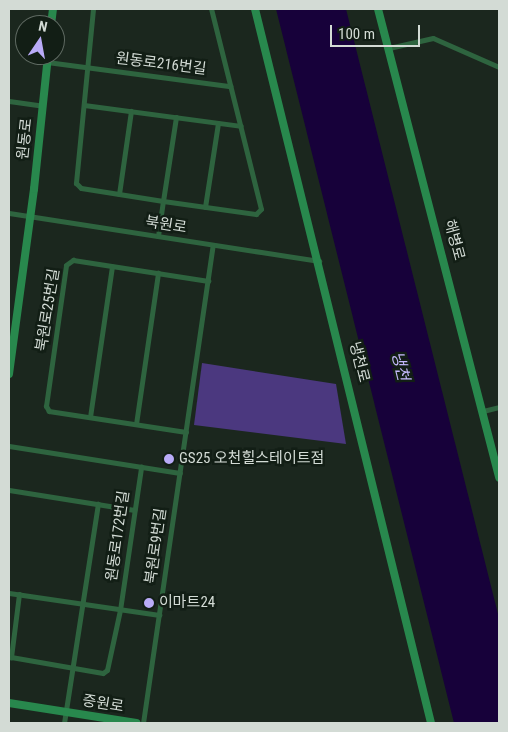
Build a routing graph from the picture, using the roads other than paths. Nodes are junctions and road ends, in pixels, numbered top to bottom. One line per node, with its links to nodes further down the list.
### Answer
1 (94, 9): 9 (street)
2 (212, 9): 10 (street)
3 (255, 9): 25 (street, 냉천로)
4 (378, 9): 5 (street, 해병로)
5 (389, 48): 8 (street); 31 (street, 해병로)
6 (65, 62): 9 (street, 원동로216번길)
7 (46, 65): 13 (street, 원동로)
8 (499, 67)
9 (88, 68): 10 (street, 원동로216번길); 12 (street)
10 (230, 86): 17 (street)
11 (9, 101): 13 (street)
12 (84, 105): 14 (street); 18 (street)
13 (43, 106): 22 (street, 원동로)
14 (131, 111): 15 (street); 18 (street)
15 (176, 117): 16 (street); 19 (street)
16 (218, 123): 17 (street); 20 (street)
17 (241, 126): 20 (street)
18 (119, 194): 19 (street)
19 (163, 201): 20 (street); 23 (street)
20 (205, 207)
21 (9, 213): 22 (street, 북원로)
22 (30, 217): 23 (street, 북원로); 29 (street, 원동로)
23 (158, 236): 24 (street, 북원로)
24 (213, 245): 25 (street, 북원로); 28 (street, 북원로9번길)
25 (319, 261): 53 (street, 냉천로)
26 (112, 267): 27 (street, 북원로25번길); 32 (street); 32 (street, 북원로25번길)
27 (158, 274): 28 (street, 북원로25번길); 33 (street)
28 (208, 281): 34 (street, 북원로9번길)
29 (9, 374)
30 (499, 408): 31 (street)
31 (483, 411): 38 (street, 해병로)
32 (90, 417): 33 (street)
33 (136, 424): 34 (street)
34 (186, 432): 37 (street, 북원로9번길)
35 (9, 446): 36 (street)
36 (141, 467): 37 (street); 41 (street, 원동로172번길)
37 (180, 473): 46 (street, 북원로9번길)
38 (499, 478)
39 (9, 490): 40 (street)
40 (98, 504): 41 (street); 44 (street)
41 (134, 510): 45 (street, 원동로172번길)
42 (9, 593): 43 (street)
43 (19, 594): 44 (street); 47 (street)
44 (83, 604): 45 (street); 47 (street)
45 (120, 610): 46 (street); 47 (street, 원동로172번길)
46 (159, 615): 52 (street, 북원로9번길)
47 (73, 668): 49 (street)
48 (9, 703): 49 (street, 중원로)
49 (66, 712): 50 (street, 중원로); 51 (street, 중원로)
50 (64, 723)
51 (136, 723)
52 (143, 723)
53 (431, 723)

